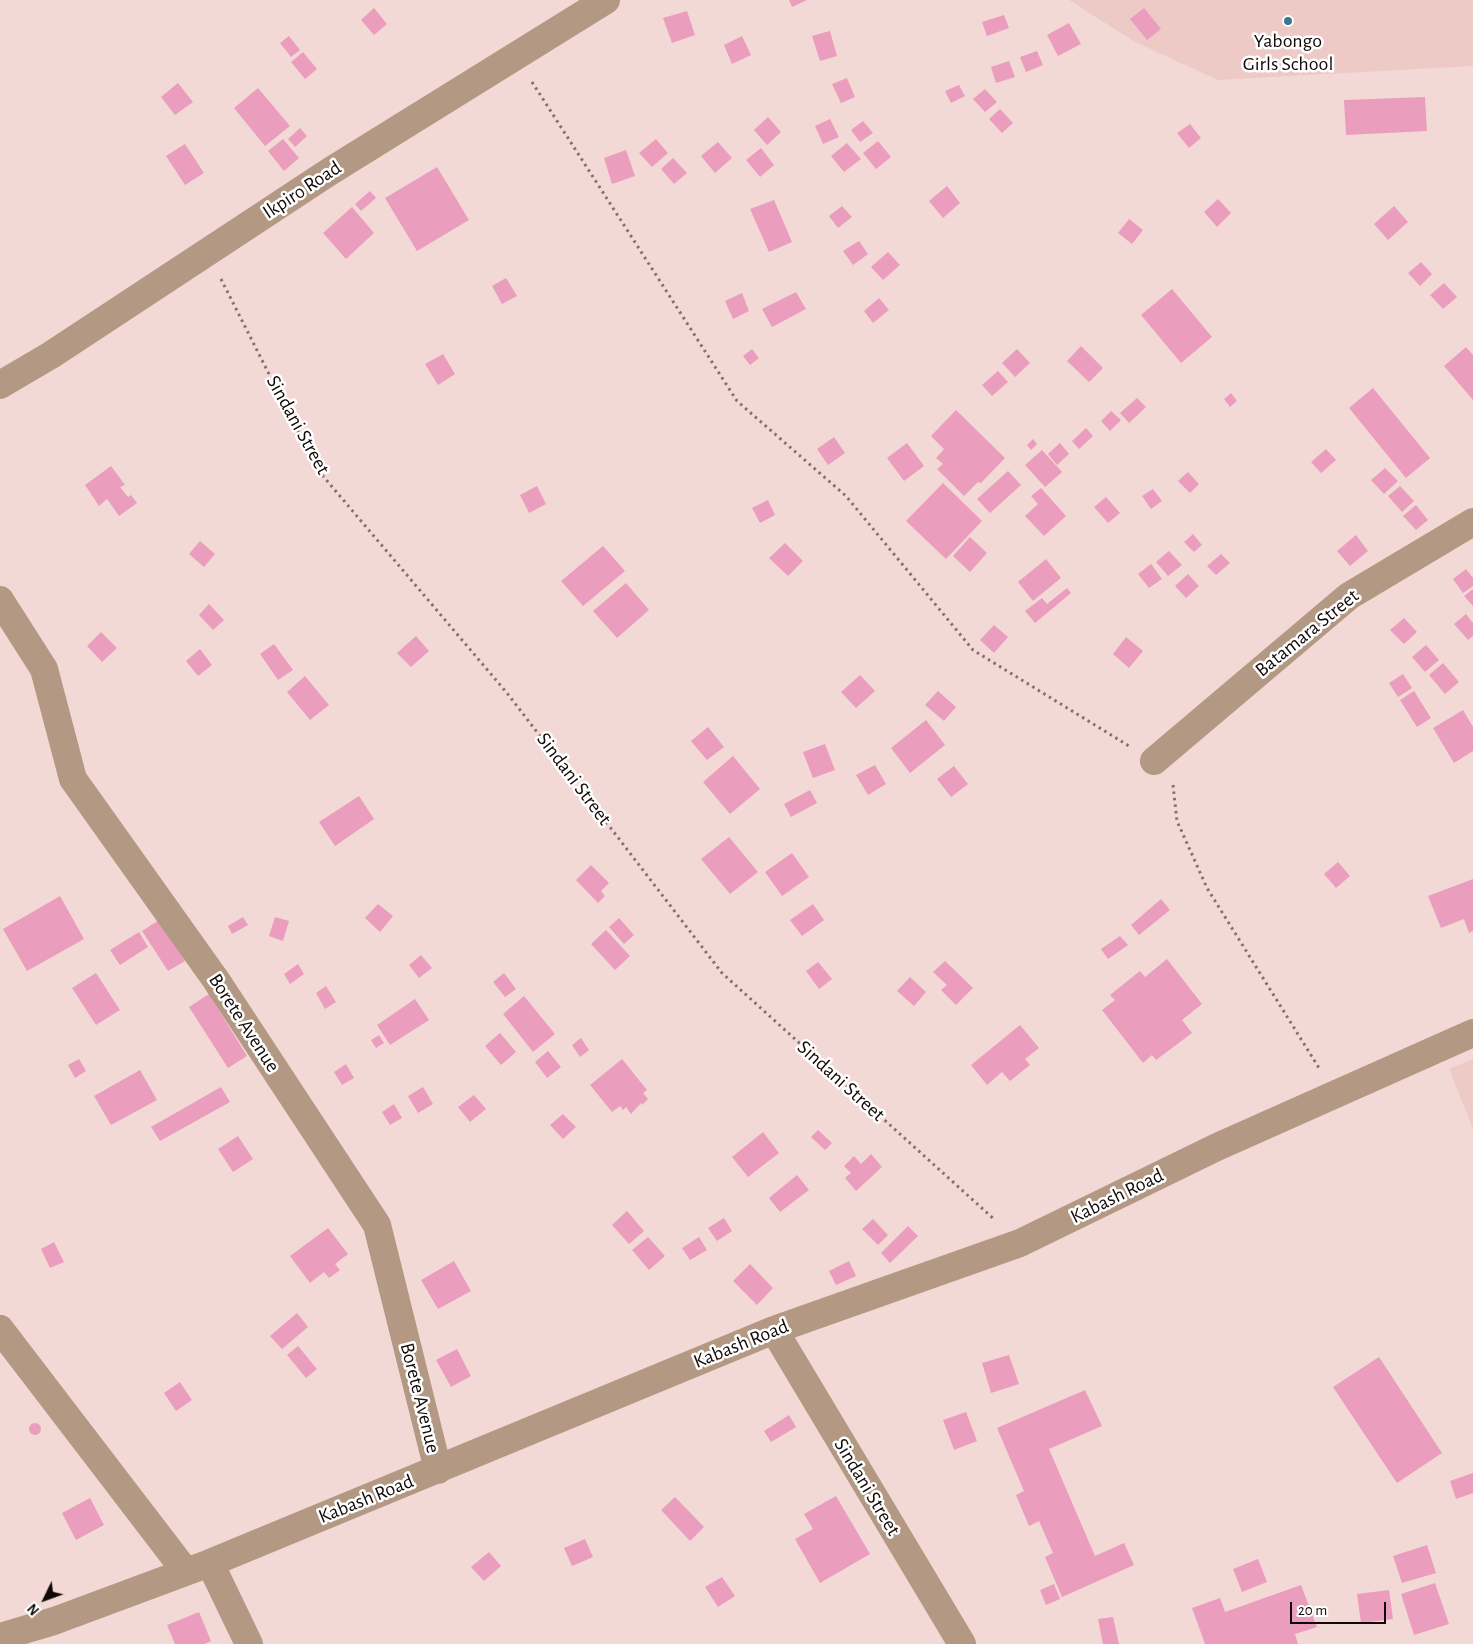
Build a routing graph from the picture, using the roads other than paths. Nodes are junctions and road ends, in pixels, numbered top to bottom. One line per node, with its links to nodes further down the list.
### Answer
1 (606, 0): 2 (street, Ikpiro Road)
2 (0, 385)
3 (1473, 522): 5 (street, Batamara Street)
4 (0, 600): 9 (street, Borete Avenue)
5 (1154, 761)
6 (1473, 1033): 8 (street, Kabash Road)
7 (0, 1329): 10 (street)
8 (774, 1330): 9 (street, Kabash Road); 13 (street, Sindani Street)
9 (438, 1470): 10 (street, Kabash Road)
10 (198, 1568): 11 (street, Kabash Road); 12 (street)
11 (0, 1637)
12 (249, 1644)
13 (962, 1644)

